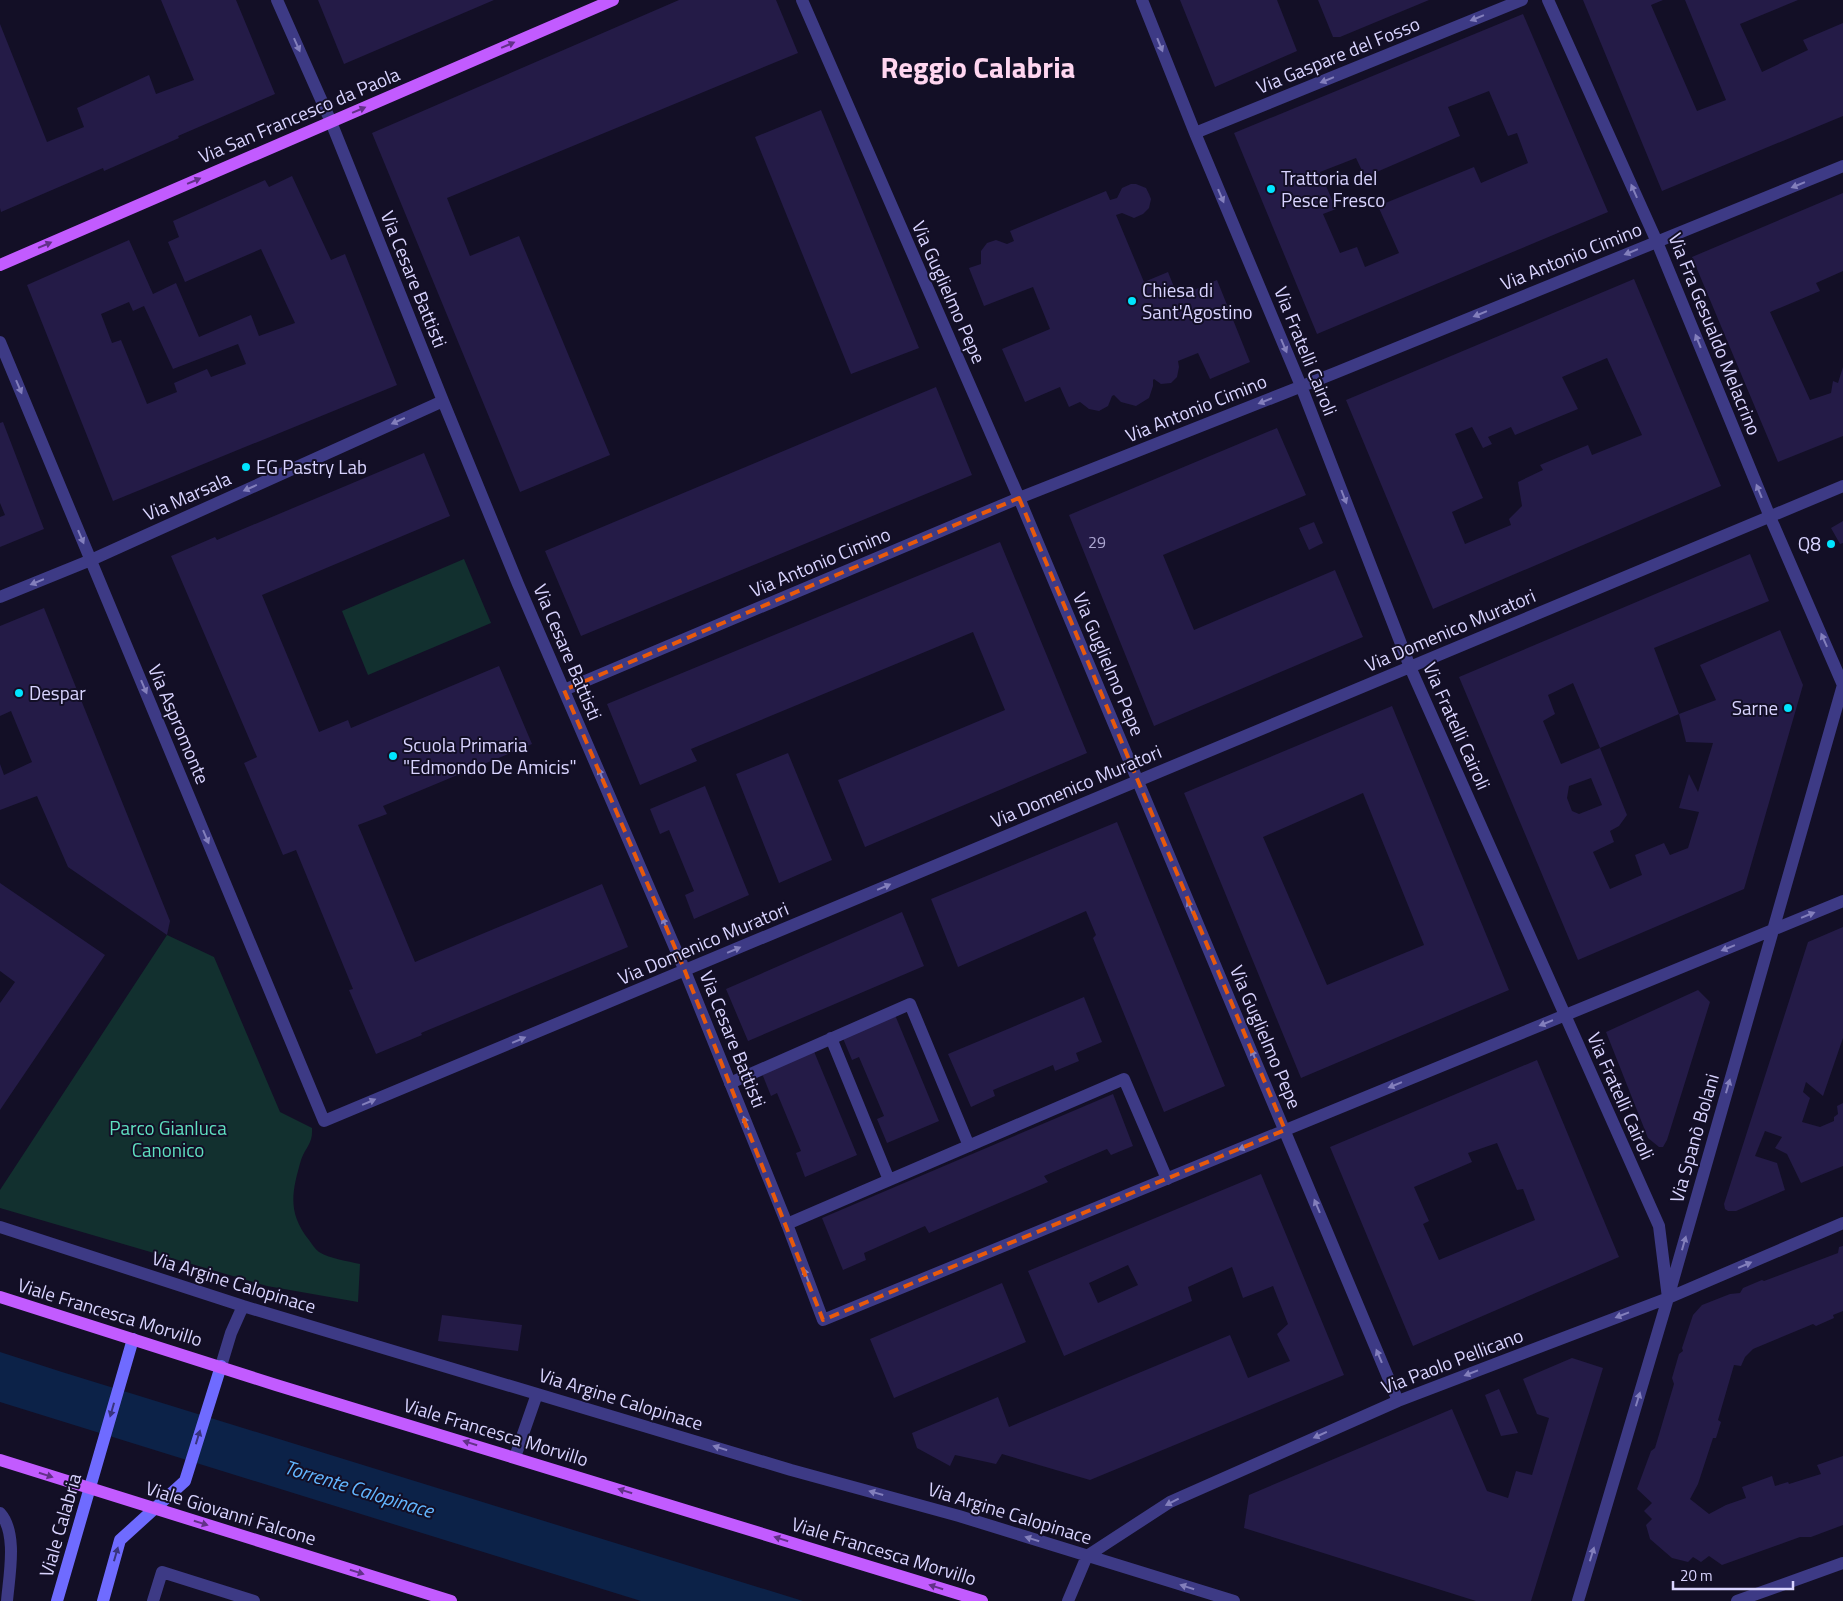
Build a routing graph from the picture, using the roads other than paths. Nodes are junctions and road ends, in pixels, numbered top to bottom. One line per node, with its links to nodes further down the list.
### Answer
1 (277, 0): 7 (street, Via Cesare Battisti, one-way to 7)
2 (613, 0): 7 (main road, Via San Francesco da Paola, one-way to 2)
3 (802, 0): 16 (street, Via Guglielmo Pepe)
4 (1142, 0): 8 (street, Via Fratelli Cairoli, one-way to 8)
5 (1522, 0): 8 (street, Via Gaspare del Fosso, one-way to 8)
6 (1548, 0): 10 (street, Via Fra Gesualdo Melacrino, one-way to 6)
7 (331, 122): 11 (main road, Via San Francesco da Paola, one-way to 7); 14 (street, Via Cesare Battisti)
8 (1195, 133): 13 (street, Via Fratelli Cairoli, one-way to 13)
9 (1843, 166): 10 (street, Via Antonio Cimino, one-way to 10)
10 (1657, 242): 13 (street, Via Antonio Cimino, one-way to 13); 17 (street, Via Fra Gesualdo Melacrino, one-way to 10)
11 (0, 265)
12 (0, 342): 18 (street, Via Aspromonte, one-way to 18)
13 (1301, 386): 16 (street, Via Antonio Cimino, one-way to 16); 20 (street, Via Fratelli Cairoli, one-way to 20)
14 (443, 401): 18 (street, Via Marsala, one-way to 18); 22 (street, Via Cesare Battisti)
15 (1843, 486): 17 (street, Via Domenico Muratori)
16 (1019, 498): 22 (street, Via Antonio Cimino); 23 (street, Via Guglielmo Pepe)
17 (1770, 517): 20 (street, Via Domenico Muratori); 21 (street, Via Fra Gesualdo Melacrino, one-way to 17)
18 (91, 560): 19 (street, Via Marsala, one-way to 19); 30 (street, Via Aspromonte, one-way to 30)
19 (0, 597)
20 (1410, 667): 23 (street, Via Domenico Muratori); 27 (street, Via Fratelli Cairoli)
21 (1843, 685): 25 (street, Via Spanò Bolani)
22 (564, 690): 26 (street, Via Cesare Battisti, one-way to 22)
23 (1137, 781): 26 (street, Via Domenico Muratori, one-way to 23); 31 (street, Via Guglielmo Pepe, one-way to 23)
24 (1843, 901): 25 (street, one-way to 24)
25 (1774, 929): 27 (street, one-way to 27); 39 (street, Via Spanò Bolani, one-way to 25)
26 (685, 971): 29 (street, Via Cesare Battisti); 30 (street, Via Domenico Muratori, one-way to 26)
27 (1565, 1015): 31 (street, one-way to 31); 39 (street, Via Fratelli Cairoli)
28 (831, 1038): 29 (street); 32 (street); 34 (street)
29 (730, 1083): 36 (street, Via Cesare Battisti, one-way to 29)
30 (324, 1121)
31 (1285, 1130): 33 (street, one-way to 33); 44 (street, Via Guglielmo Pepe, one-way to 31)
32 (969, 1146): 33 (street); 34 (street)
33 (1167, 1179): 36 (street, Via Cesare Battisti, one-way to 36)
34 (889, 1180): 36 (street)
35 (1843, 1223): 39 (street, Via Paolo Pellicano, one-way to 35)
36 (787, 1224)
37 (0, 1227): 40 (street, Via Argine Calopinace)
38 (0, 1297): 41 (main road, Viale Francesca Morvillo)
39 (1668, 1298): 44 (street, Via Paolo Pellicano, one-way to 44); 61 (street, Via Spanò Bolani, one-way to 39)
40 (242, 1306): 42 (street); 43 (street, Via Argine Calopinace)
41 (133, 1339): 42 (main road, Viale Francesca Morvillo); 47 (main road, Viale Calabria, one-way to 47)
42 (221, 1366): 45 (main road, Viale Francesca Morvillo, one-way to 42); 48 (main road, one-way to 42)
43 (537, 1394): 45 (street); 50 (street, Via Argine Calopinace, one-way to 43)
44 (1398, 1401): 50 (street, Via Paolo Pellicano, one-way to 50)
45 (516, 1457): 58 (main road, Viale Francesca Morvillo, one-way to 45)
46 (0, 1460): 47 (main road, Viale Giovanni Falcone, one-way to 47)
47 (90, 1488): 48 (main road, Viale Giovanni Falcone); 53 (main road, Viale Calabria)
48 (156, 1509): 54 (main road, one-way to 48); 57 (main road, Viale Giovanni Falcone, one-way to 57)
49 (0, 1513): 52 (street)
50 (1086, 1556): 59 (street); 60 (street, Via Argine Calopinace, one-way to 50)
51 (1843, 1563): 62 (street)
52 (7, 1601)
53 (57, 1601)
54 (103, 1601)
55 (153, 1601): 56 (street)
56 (254, 1601)
57 (451, 1601)
58 (982, 1601)
59 (1068, 1601)
60 (1234, 1601)
61 (1578, 1601)
62 (1737, 1601)

